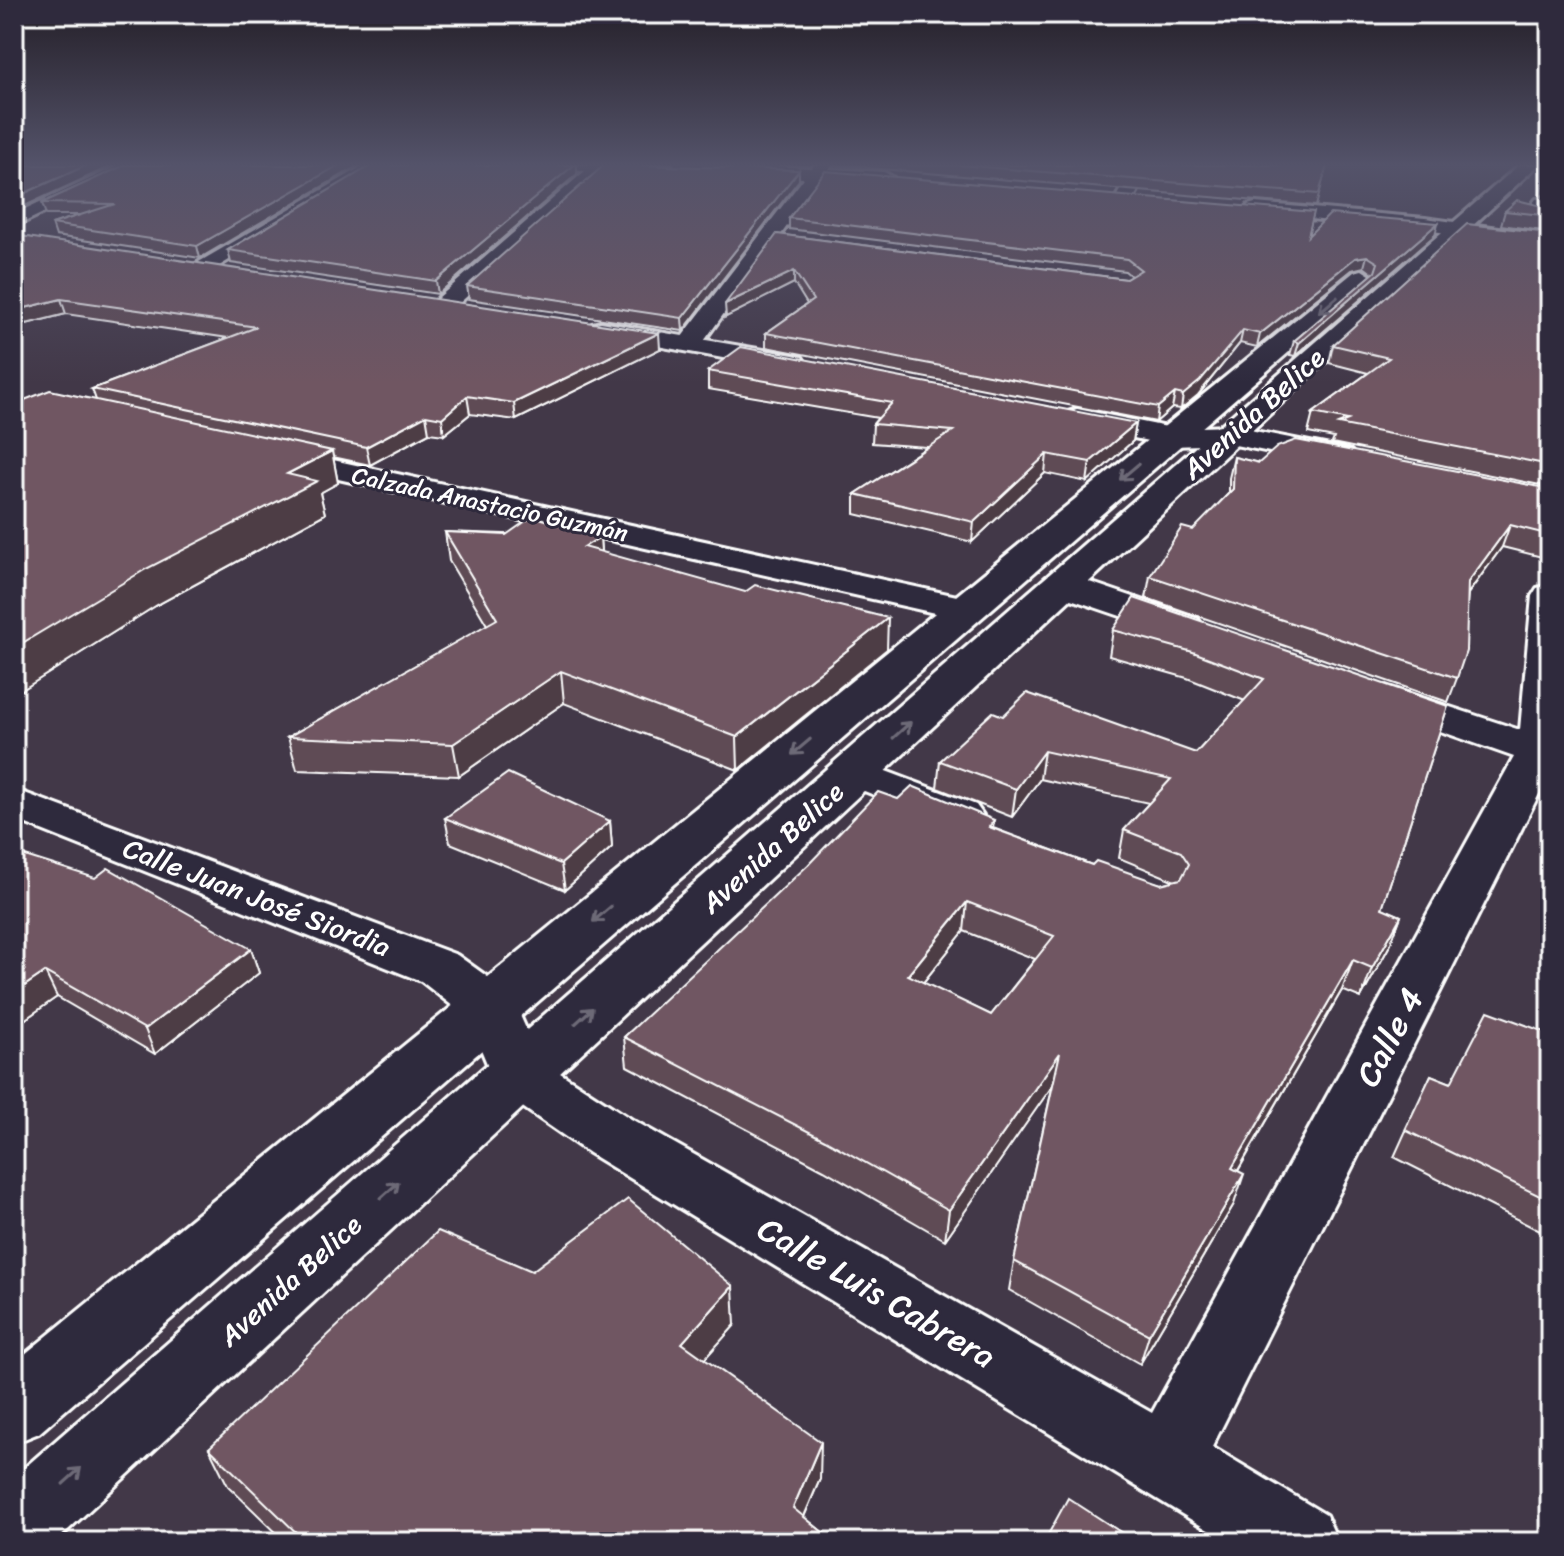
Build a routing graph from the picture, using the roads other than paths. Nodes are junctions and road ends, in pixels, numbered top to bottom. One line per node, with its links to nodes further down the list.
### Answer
1 (252, 238): 10 (street)
2 (519, 238): 13 (street)
3 (768, 238): 16 (street)
4 (790, 238): 7 (street)
5 (1429, 238): 19 (street, Avenida Belice)
6 (1526, 238): 8 (street)
7 (801, 239)
8 (1550, 241)
9 (173, 262): 10 (street)
10 (203, 266): 11 (street)
11 (233, 271)
12 (415, 299): 13 (street)
13 (446, 303): 14 (street)
14 (476, 308)
15 (583, 326): 16 (street)
16 (690, 343): 17 (street)
17 (814, 367)
18 (1048, 412): 19 (street)
19 (1203, 442): 21 (street); 22 (street, Avenida Belice); 24 (street, Avenida Belice, one-way to 24)
20 (248, 451): 24 (street, Calzada Anastacio Guzmán)
21 (1357, 474)
22 (1063, 584): 25 (street); 28 (street, Avenida Belice, one-way to 22)
23 (1550, 596): 27 (street, Calle 4)
24 (966, 609): 31 (street, Avenida Belice, one-way to 31)
25 (1212, 636)
26 (1345, 683): 27 (street)
27 (1539, 751): 34 (street, Calle 4)
28 (854, 772): 30 (street); 32 (street, Avenida Belice, one-way to 28)
29 (14, 803): 31 (street, Calle Juan José Siordia)
30 (998, 830)
31 (491, 1007): 32 (street); 33 (street, Avenida Belice)
32 (518, 1074): 34 (street, Calle Luis Cabrera); 35 (street, Avenida Belice, one-way to 32)
33 (14, 1408)
34 (1166, 1461): 36 (street, Calle Luis Cabrera)
35 (14, 1528)
36 (1299, 1542)

